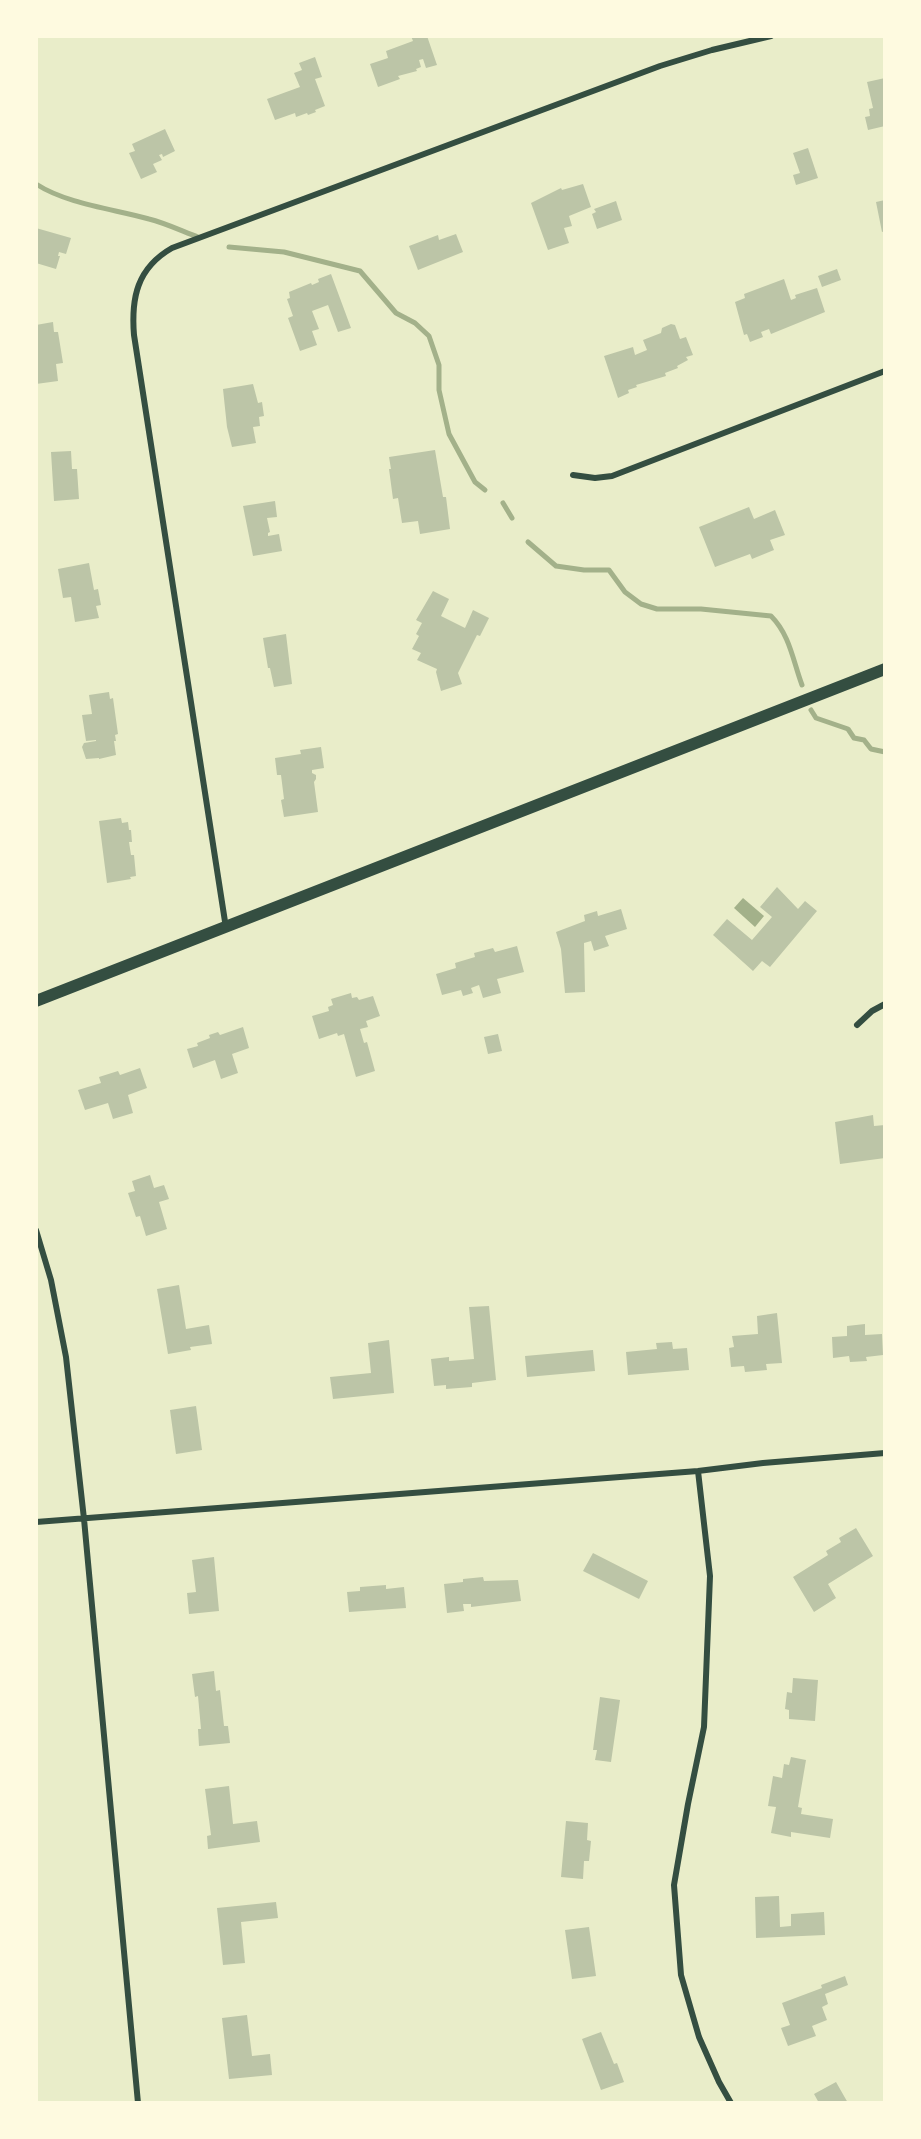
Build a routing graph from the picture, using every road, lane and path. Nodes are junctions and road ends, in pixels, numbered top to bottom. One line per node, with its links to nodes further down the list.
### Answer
1 (771, 36): 5 (street)
2 (885, 371): 3 (street)
3 (573, 475)
4 (885, 669): 5 (main road)
5 (226, 928): 6 (main road)
6 (36, 1001)
7 (885, 1004): 8 (street)
8 (857, 1025)
9 (36, 1230): 12 (street)
10 (885, 1453): 11 (street)
11 (698, 1471): 12 (street); 15 (street)
12 (84, 1519): 13 (street); 14 (street)
13 (36, 1522)
14 (138, 2103)
15 (731, 2103)

